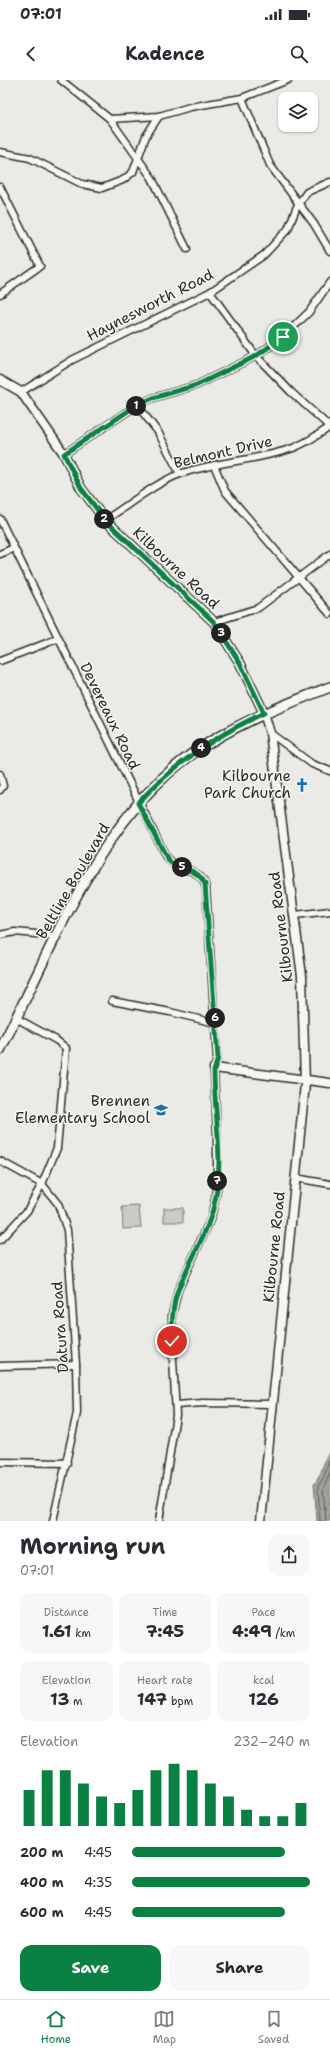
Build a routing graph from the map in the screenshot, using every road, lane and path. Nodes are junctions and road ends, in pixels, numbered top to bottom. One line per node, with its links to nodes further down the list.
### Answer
1 (61, 80): 5 (street)
2 (288, 80): 3 (street)
3 (242, 98): 4 (street); 10 (street)
4 (159, 116): 5 (street); 7 (street)
5 (110, 119): 7 (street)
6 (0, 152): 7 (street)
7 (138, 160): 11 (street)
8 (330, 182): 10 (street, Haynesworth Road)
9 (0, 187): 15 (street)
10 (298, 204): 12 (street); 14 (street, Haynesworth Road)
11 (187, 249)
12 (330, 250)
13 (330, 282): 16 (street)
14 (210, 292): 16 (street); 18 (street, Haynesworth Road)
15 (0, 294)
16 (256, 356): 19 (street); 20 (street)
17 (0, 380): 18 (street, Kilbourne Road)
18 (21, 392): 21 (street, Kilbourne Road)
19 (137, 405): 21 (street); 23 (street)
20 (330, 427): 22 (street, Belmont Drive)
21 (64, 454): 25 (street, Kilbourne Road)
22 (214, 465): 23 (street, Belmont Drive); 29 (street)
23 (180, 474): 25 (street, Belmont Drive)
24 (0, 519): 26 (street, Devereaux Road)
25 (105, 520): 31 (street, Kilbourne Road)
26 (14, 548): 27 (street); 32 (street, Devereaux Road)
27 (0, 554)
28 (330, 554): 29 (street)
29 (298, 579): 30 (street); 31 (street)
30 (330, 614)
31 (214, 622): 35 (street, Kilbourne Road)
32 (57, 639): 33 (street); 40 (street, Devereaux Road)
33 (0, 661)
34 (330, 687): 35 (main road, Beltline Boulevard)
35 (264, 713): 36 (street, Kilbourne Road); 40 (main road, Beltline Boulevard)
36 (270, 733): 37 (street); 42 (street, Kilbourne Road)
37 (330, 771)
38 (0, 774): 39 (street)
39 (0, 790)
40 (138, 803): 44 (main road, Beltline Boulevard); 47 (street, Devereaux Road)
41 (330, 911): 42 (street)
42 (295, 915): 50 (street, Kilbourne Road)
43 (0, 935): 44 (street)
44 (56, 936): 46 (main road, Beltline Boulevard)
45 (112, 1001): 47 (street)
46 (16, 1018): 48 (main road, Beltline Boulevard); 54 (street)
47 (215, 1023): 49 (street, Devereaux Road)
48 (0, 1050)
49 (214, 1068): 50 (street); 60 (street, Devereaux Road)
50 (305, 1080): 51 (street); 53 (street, Kilbourne Road)
51 (330, 1083)
52 (0, 1161): 54 (street, Datura Road)
53 (295, 1178): 55 (street); 59 (street, Kilbourne Road)
54 (42, 1184): 56 (street); 57 (street, Datura Road)
55 (330, 1184)
56 (0, 1240)
57 (76, 1364): 58 (street); 62 (street, Datura Road)
58 (0, 1366)
59 (273, 1404): 60 (street); 65 (street, Kilbourne Road)
60 (176, 1406): 64 (street, Devereaux Road)
61 (0, 1462): 62 (street)
62 (67, 1462): 63 (street, Datura Road)
63 (53, 1521)
64 (159, 1521)
65 (261, 1521)

